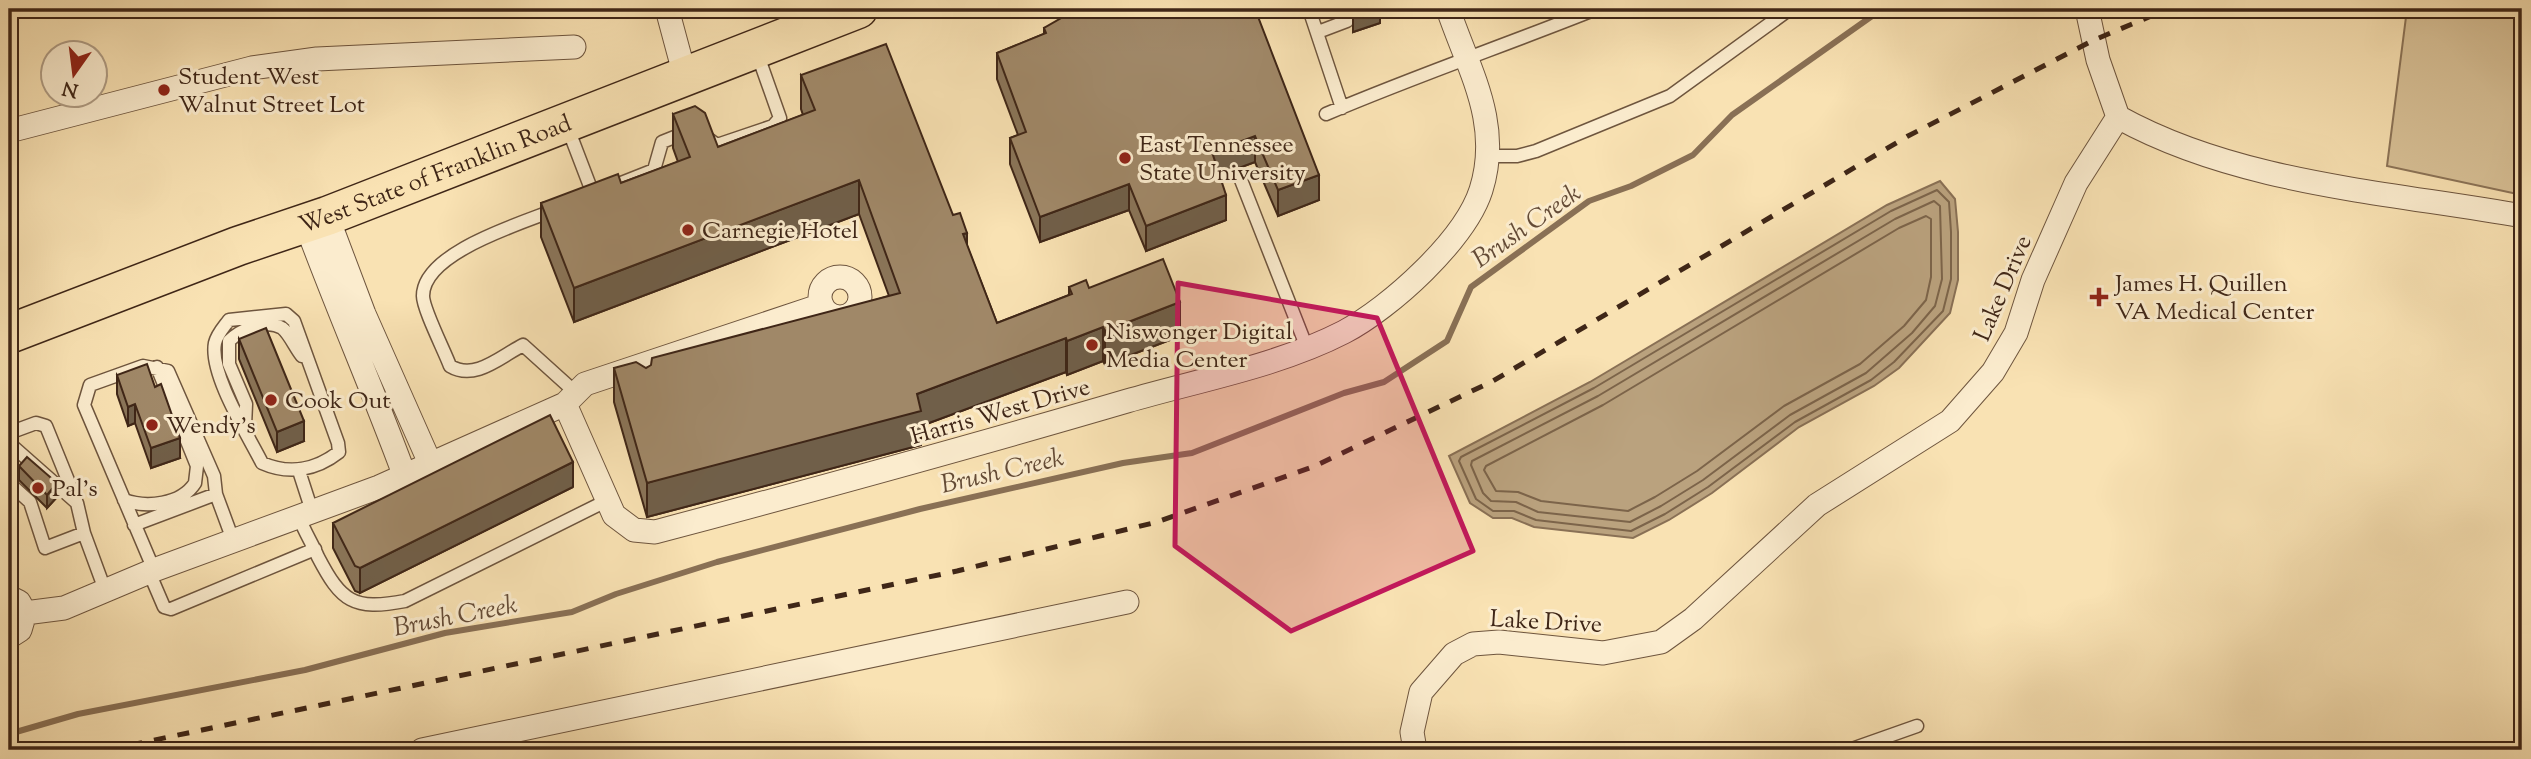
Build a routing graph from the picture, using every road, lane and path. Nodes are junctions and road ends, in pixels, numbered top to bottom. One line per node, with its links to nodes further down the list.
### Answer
1 (667, 9): 13 (street)
2 (858, 9): 11 (highway, West State of Franklin Road)
3 (1309, 9): 9 (lane)
4 (1448, 9): 12 (street, Harris West Drive)
5 (1595, 9): 12 (lane)
6 (1790, 9): 19 (lane)
7 (2087, 9): 16 (street)
8 (1347, 21): 9 (lane)
9 (1318, 32): 14 (lane)
10 (574, 47): 18 (street)
11 (756, 49): 13 (highway, West State of Franklin Road); 21 (lane)
12 (1464, 57): 14 (lane); 19 (street, Harris West Drive)
13 (685, 76): 17 (highway, West State of Franklin Road)
14 (1342, 108): 15 (lane)
15 (1326, 114)
16 (2118, 117): 22 (street); 51 (street, Lake Drive)
17 (566, 123): 21 (lane); 23 (highway, West State of Franklin Road)
18 (9, 131)
19 (1488, 156): 26 (street, Harris West Drive)
20 (1241, 180): 26 (lane)
21 (581, 199): 28 (lane)
22 (2522, 216)
23 (316, 220): 25 (highway, West State of Franklin Road); 31 (street); 33 (street)
24 (822, 305): 28 (street)
25 (9, 334)
26 (1307, 348): 37 (street, Harris West Drive)
27 (157, 367): 35 (lane); 36 (lane); 36 (lane)
28 (570, 398): 31 (street); 37 (street, Harris West Drive)
29 (9, 433): 38 (lane)
30 (9, 443): 38 (lane)
31 (430, 463): 33 (street)
32 (299, 471): 32 (lane); 39 (lane)
33 (404, 474): 39 (street)
34 (9, 483): 41 (lane)
35 (216, 494): 40 (lane); 42 (lane)
36 (124, 500): 40 (lane)
37 (606, 501): 43 (lane)
38 (77, 503): 41 (lane)
39 (305, 514): 42 (street); 43 (lane)
40 (134, 525): 44 (lane)
41 (84, 533): 45 (lane)
42 (233, 540): 44 (street)
43 (315, 549): 44 (lane)
44 (152, 571): 45 (street)
45 (105, 590): 47 (street)
46 (1128, 602): 50 (street)
47 (17, 605): 48 (street)
48 (9, 636)
49 (1917, 726): 52 (lane)
50 (422, 750)
51 (1415, 750)
52 (1849, 750)

